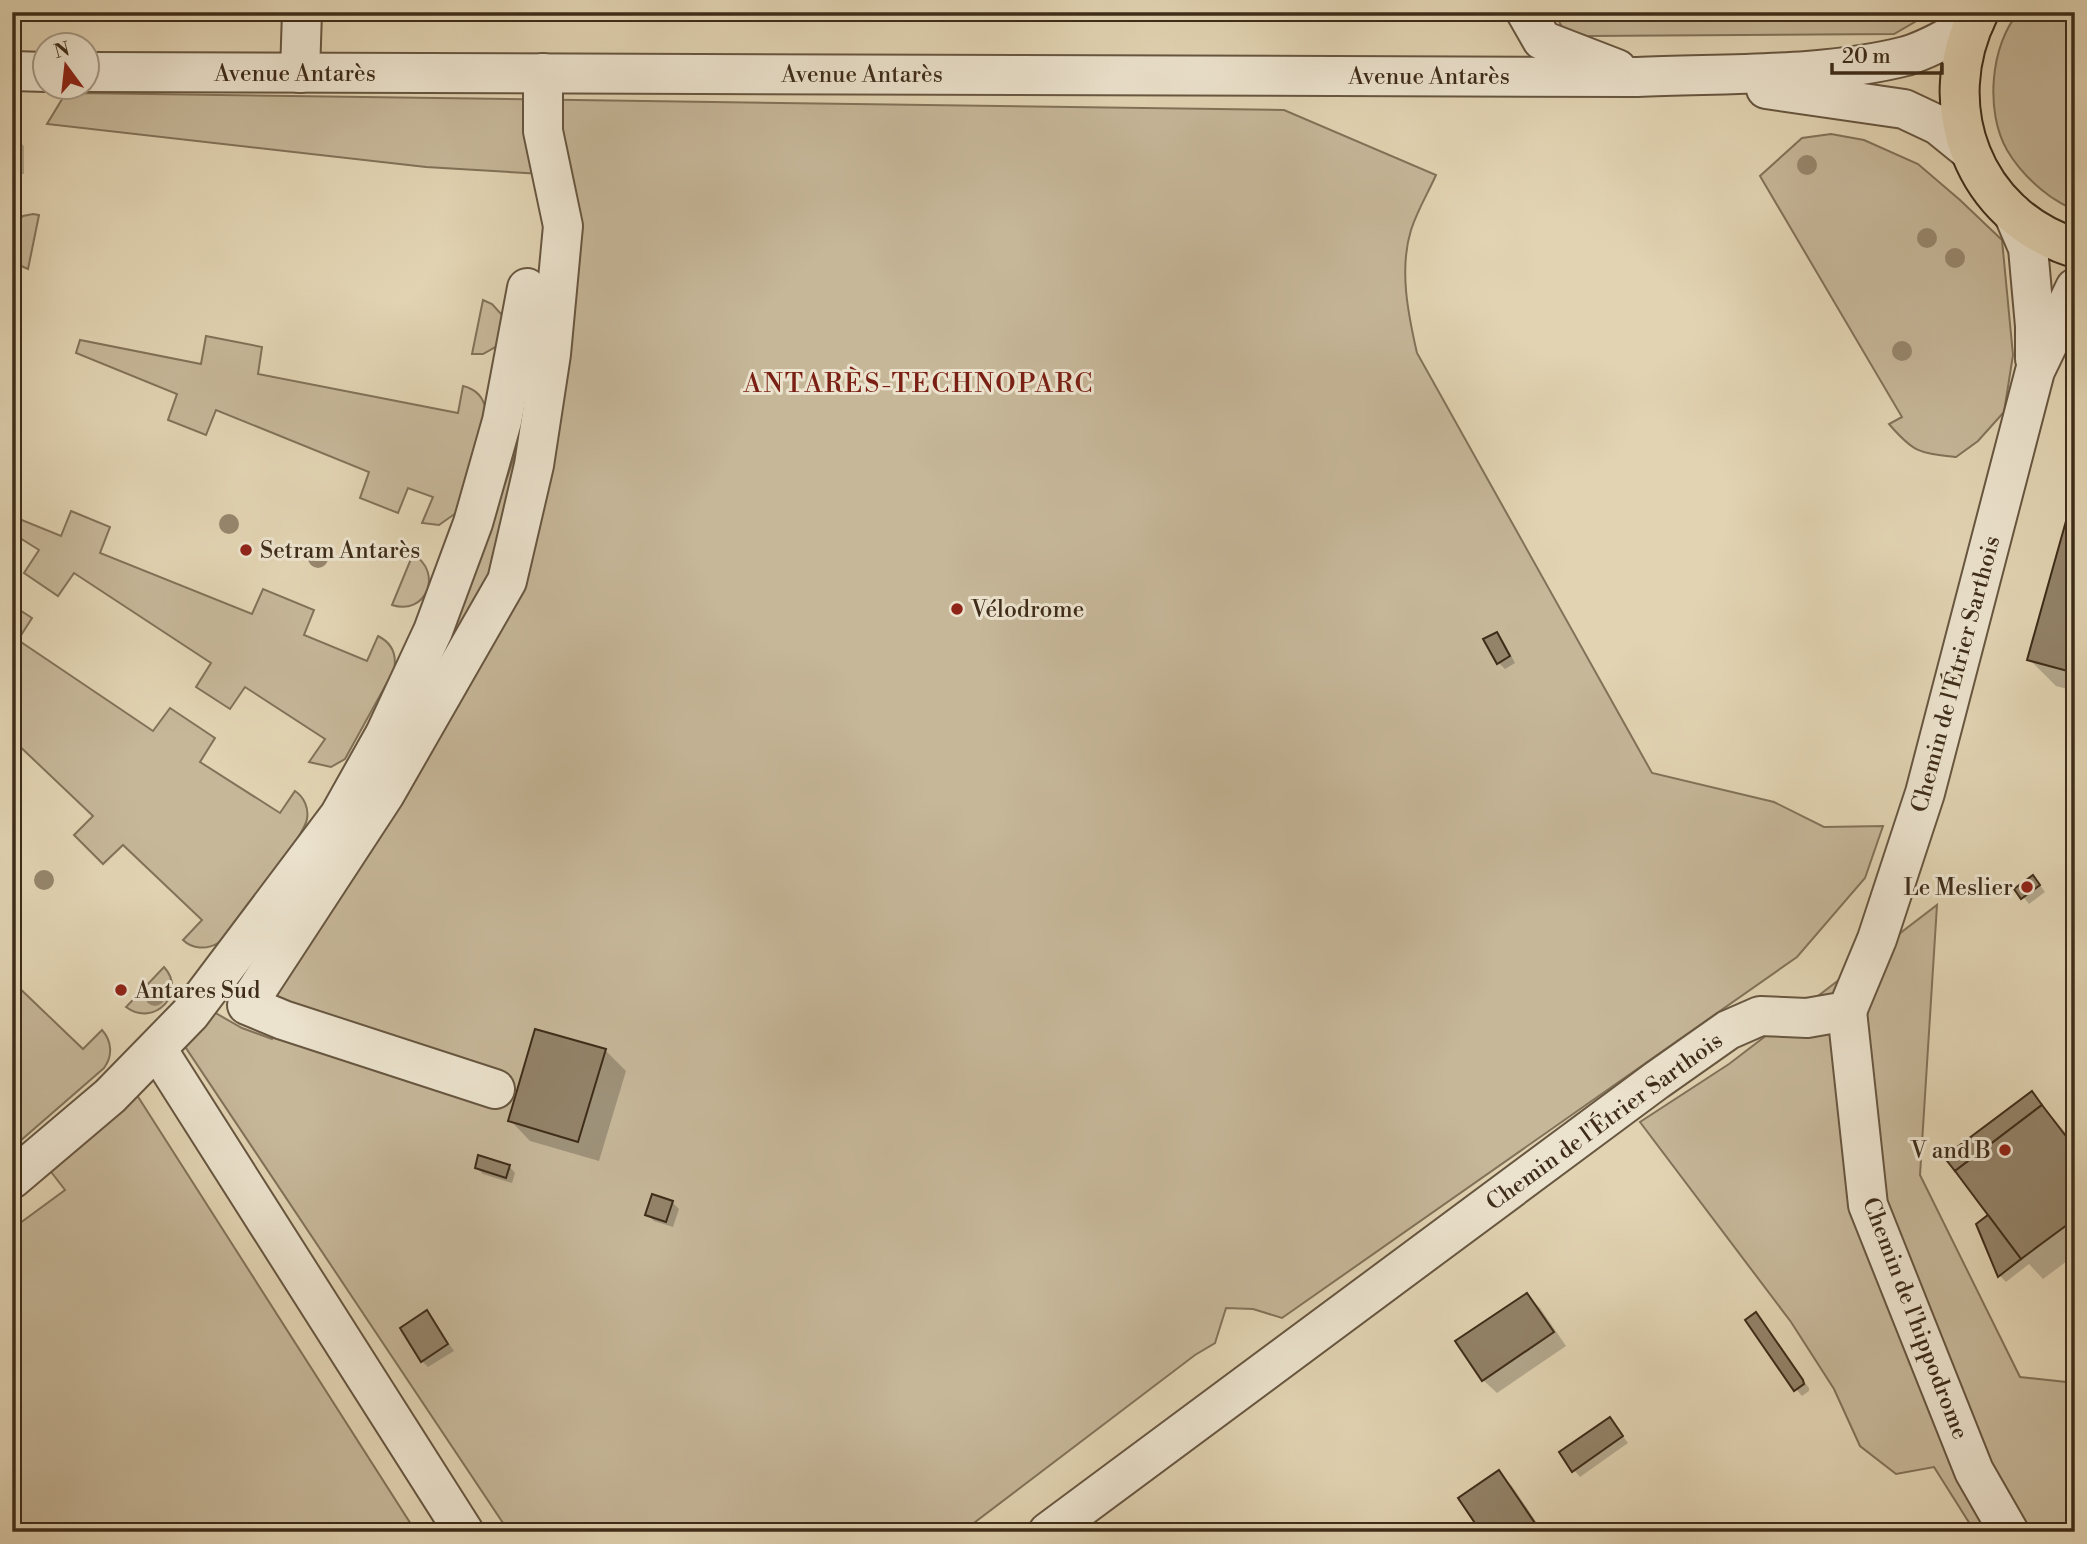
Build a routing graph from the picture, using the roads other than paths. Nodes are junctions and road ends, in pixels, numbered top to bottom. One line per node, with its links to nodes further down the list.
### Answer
1 (302, 12): 7 (street)
2 (1526, 12): 9 (street)
3 (1976, 18): 9 (street, Avenue Antarès); 10 (main road)
4 (12, 71): 5 (street)
5 (32, 72)
6 (102, 72): 7 (street, Avenue Antarès)
7 (300, 73): 8 (street, Avenue Antarès)
8 (543, 73): 9 (street, Avenue Antarès); 18 (street)
9 (1637, 77): 10 (street, Avenue Antarès)
10 (1970, 151): 11 (main road)
11 (2013, 213): 12 (main road); 15 (street)
12 (2075, 248)
13 (527, 288): 17 (street)
14 (2075, 288): 15 (street)
15 (2035, 371): 16 (street, Chemin de l'Étrier Sarthois)
16 (1847, 1011): 21 (street, Chemin de l'Étrier Sarthois); 22 (street, Chemin de l'hippodrome)
17 (156, 1049): 19 (street); 20 (street)
18 (495, 1088)
19 (12, 1180)
20 (464, 1532)
21 (1048, 1532)
22 (2009, 1532)

